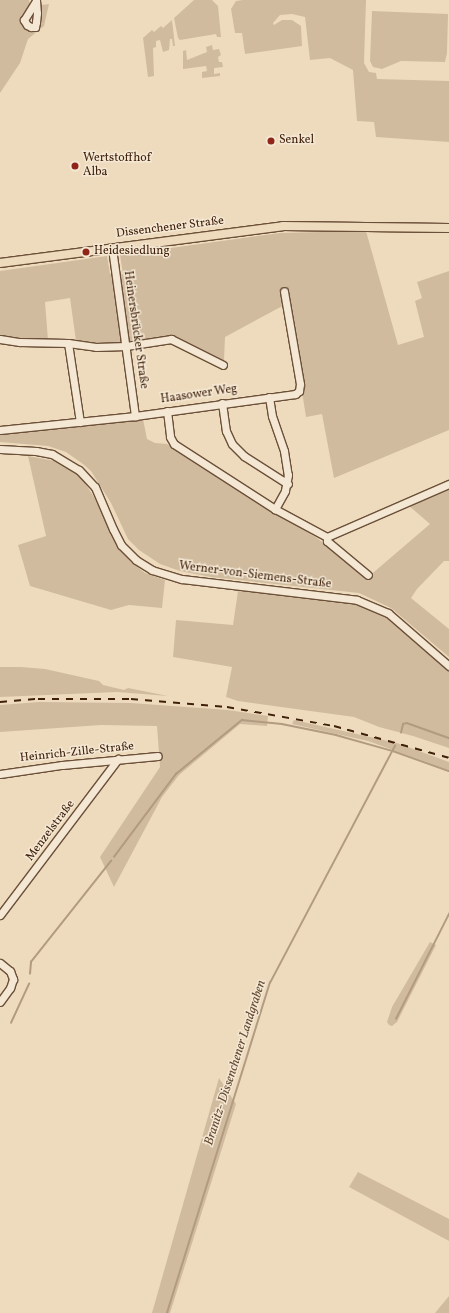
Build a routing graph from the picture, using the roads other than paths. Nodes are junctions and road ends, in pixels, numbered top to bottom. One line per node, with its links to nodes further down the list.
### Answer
1 (449, 228): 2 (main road, Dissenchener Straße)
2 (112, 248): 3 (main road, Dissenchener Straße); 7 (street, Heinersbrücker Straße)
3 (0, 263)
4 (284, 291): 9 (street, Haasower Weg)
5 (0, 339): 6 (street)
6 (68, 343): 7 (street); 13 (street)
7 (126, 346): 8 (street); 12 (street, Heinersbrücker Straße)
8 (223, 365)
9 (269, 397): 10 (street, Haasower Weg); 16 (street)
10 (222, 403): 11 (street, Haasower Weg); 16 (street)
11 (167, 411): 12 (street, Haasower Weg); 18 (street)
12 (135, 416): 13 (street, Haasower Weg)
13 (80, 422): 14 (street, Haasower Weg)
14 (0, 430)
15 (0, 449): 21 (street, Werner-von-Siemens-Straße)
16 (288, 484): 18 (street)
17 (449, 484): 19 (street)
18 (275, 508): 19 (street)
19 (327, 537): 20 (street)
20 (368, 575)
21 (449, 666)
22 (158, 756): 23 (street, Heinrich-Zille-Straße)
23 (118, 759): 24 (street, Heinrich-Zille-Straße); 26 (street, Menzelstraße)
24 (0, 774)
25 (0, 901): 26 (street)
26 (8, 905): 27 (street, Menzelstraße)
27 (0, 915)
28 (0, 963): 29 (street)
29 (0, 1002)

